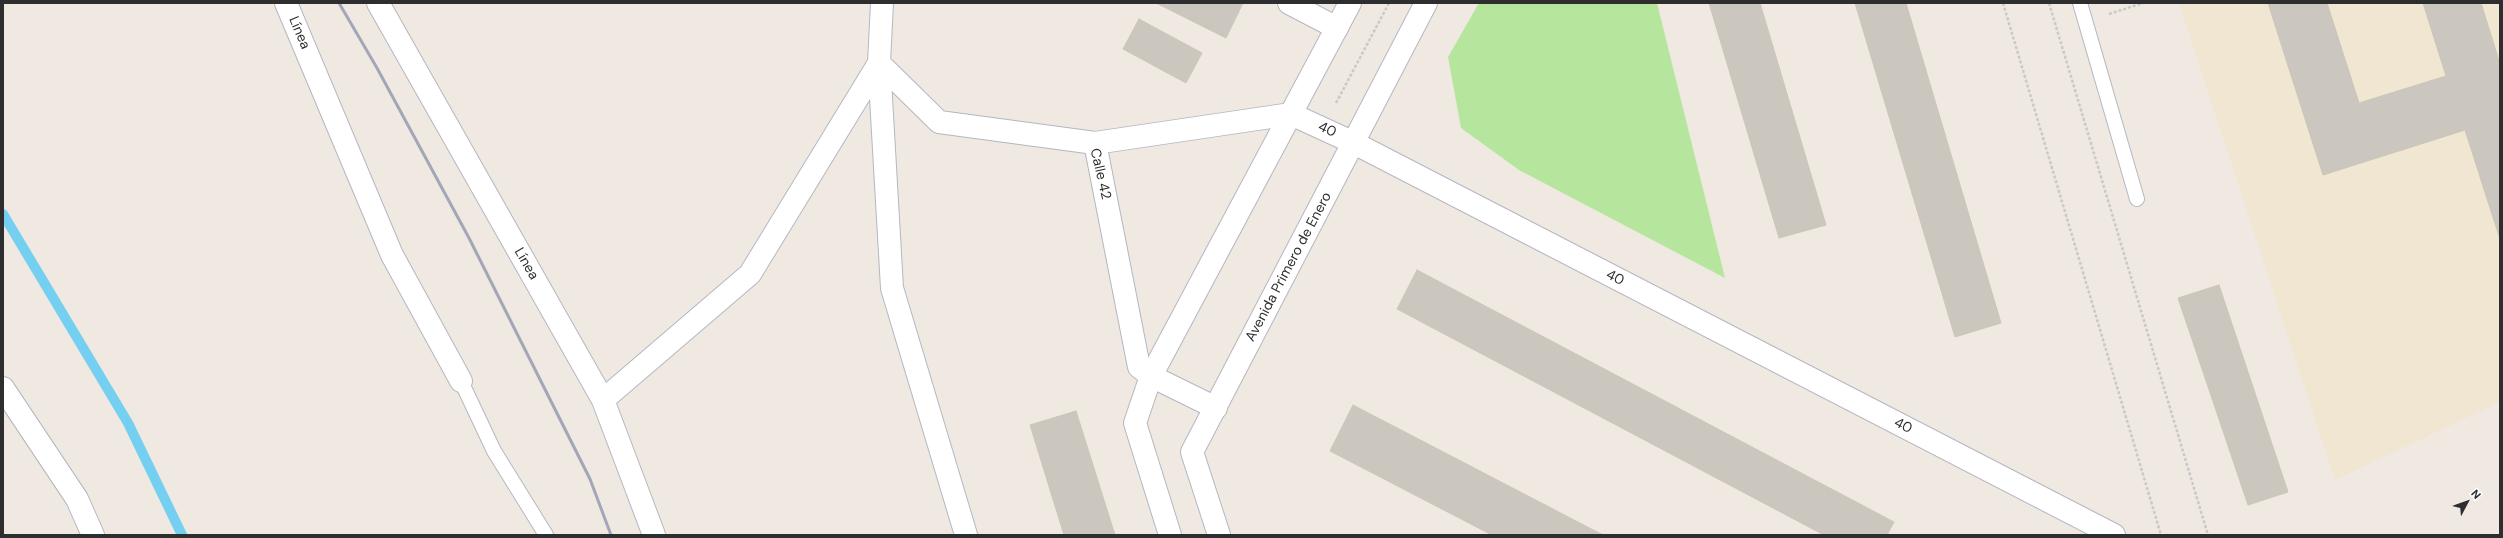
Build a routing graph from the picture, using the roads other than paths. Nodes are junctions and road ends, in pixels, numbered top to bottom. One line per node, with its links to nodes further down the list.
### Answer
1 (286, 3): 15 (street, Línea)
2 (378, 3): 17 (street, Línea)
3 (882, 3): 9 (street)
4 (1289, 3): 8 (street)
5 (1350, 3): 8 (street)
6 (1426, 3): 12 (street, Avenida Primero de Enero)
7 (2080, 3): 13 (lane)
8 (1337, 28): 10 (street)
9 (879, 64): 11 (street, Calle 42); 17 (street); 22 (street)
10 (1291, 114): 11 (street); 12 (street, 40); 14 (street)
11 (1095, 143): 14 (street, Calle 42)
12 (1354, 143): 18 (street, Avenida Primero de Enero); 25 (street, 40)
13 (2137, 199)
14 (1151, 376): 18 (street, Calle 42); 23 (street)
15 (461, 381): 20 (lane, Línea)
16 (3, 388): 19 (street)
17 (603, 400): 21 (street, Línea)
18 (1216, 408): 24 (street, Avenida Primero de Enero)
19 (93, 535)
20 (546, 535)
21 (654, 535)
22 (966, 535)
23 (1170, 535)
24 (1219, 535)
25 (2114, 535)

